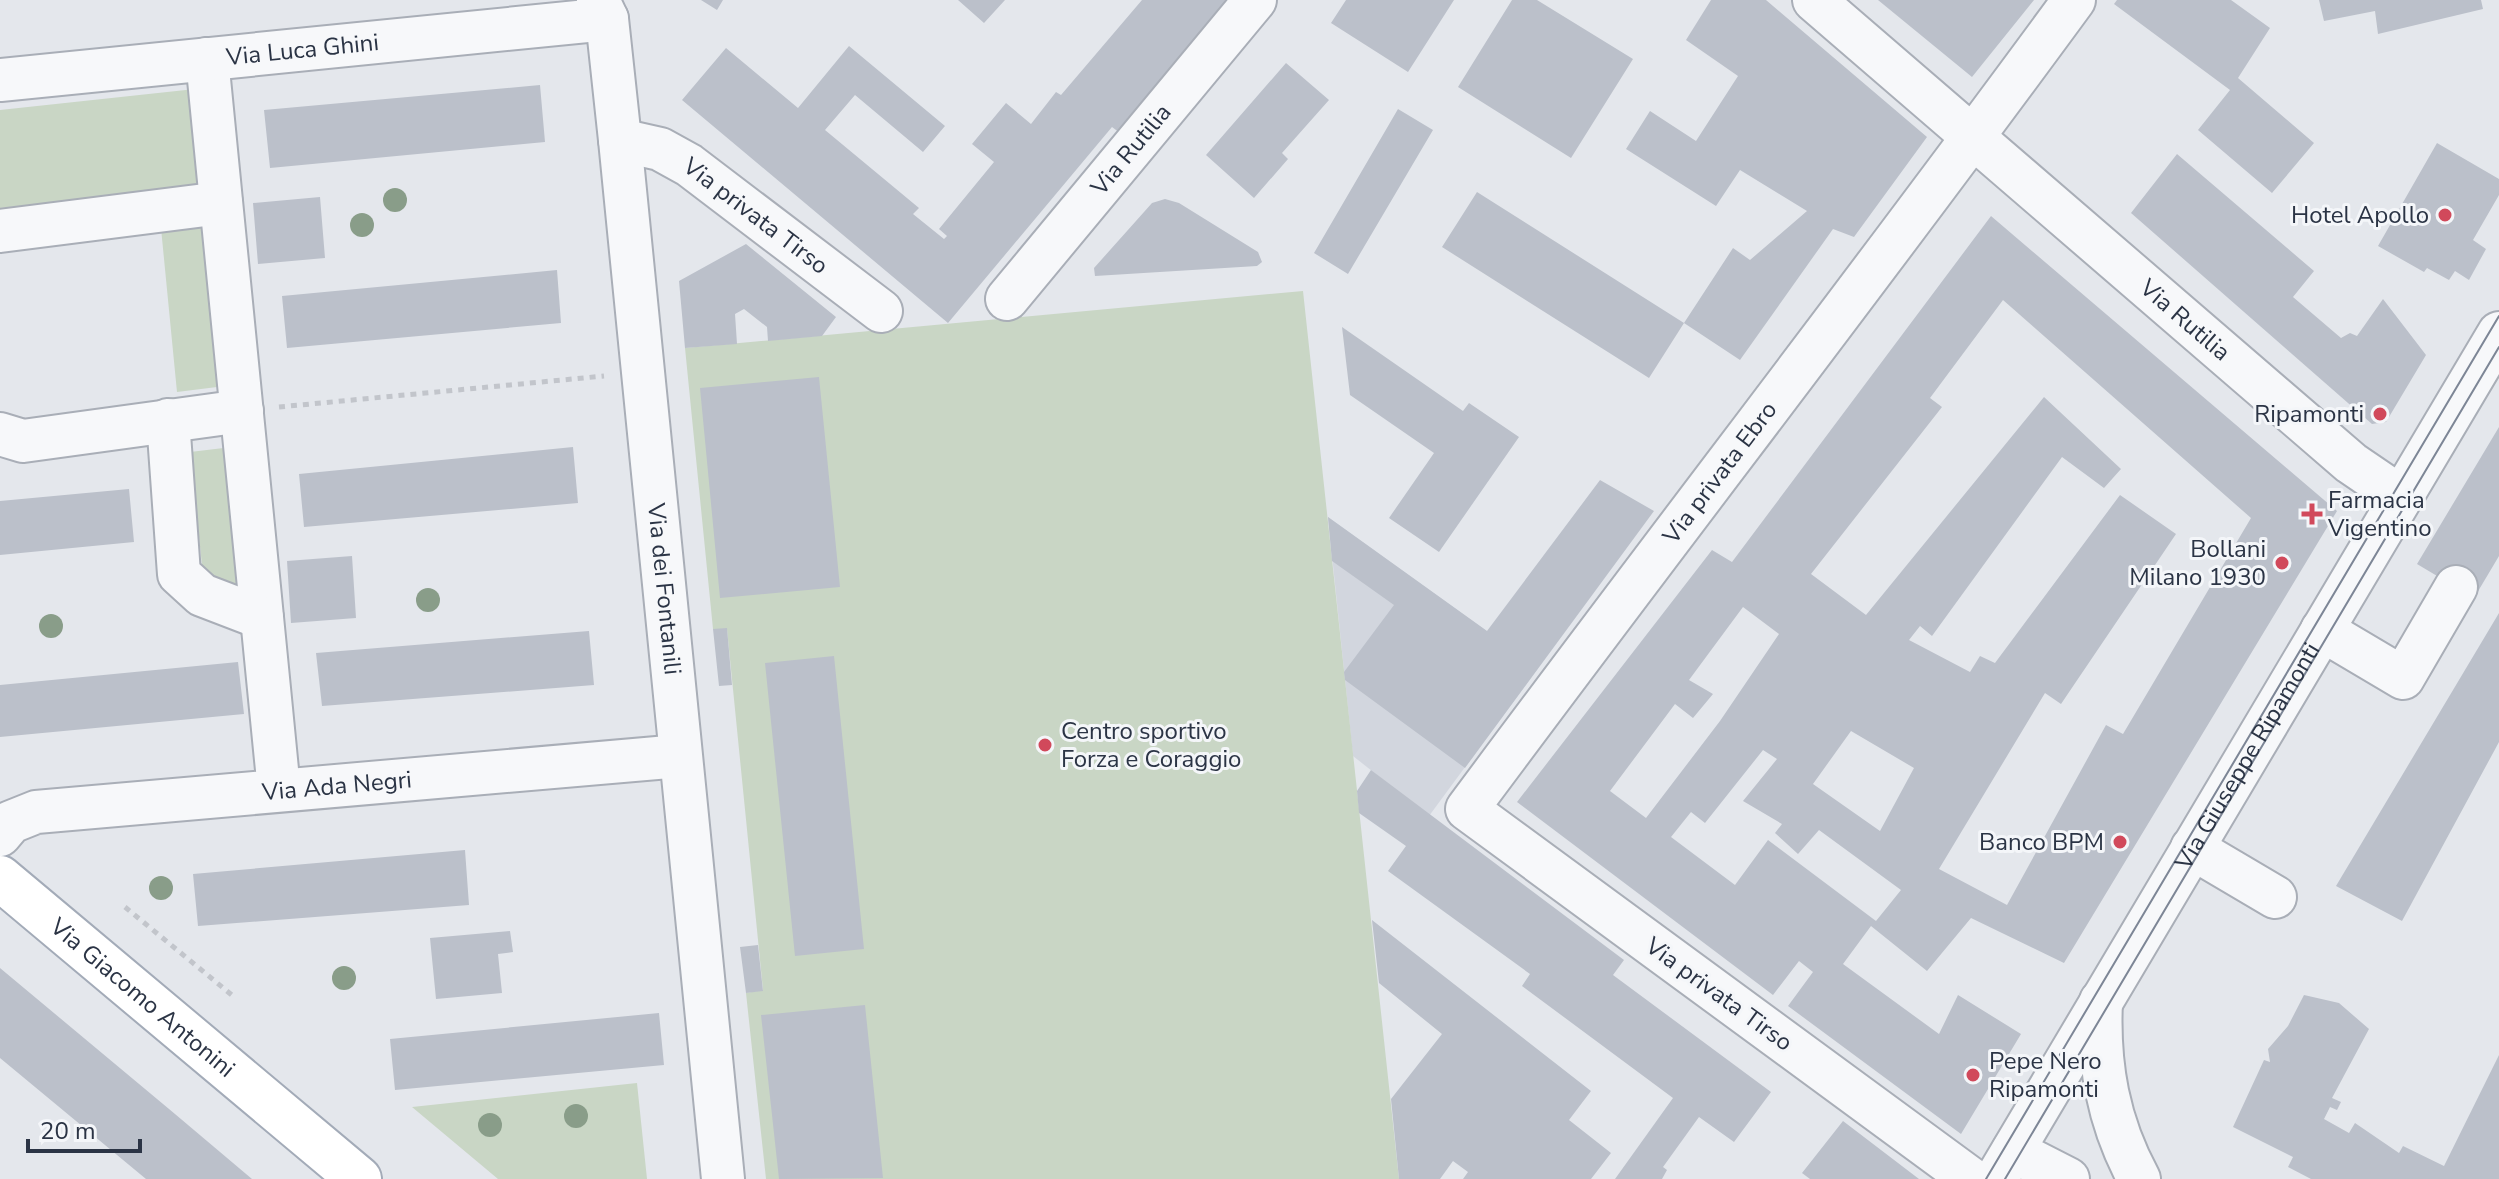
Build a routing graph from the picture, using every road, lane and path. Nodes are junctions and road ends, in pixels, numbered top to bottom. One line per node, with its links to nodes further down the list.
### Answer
1 (1255, 0): 11 (street, Via Rutilia)
2 (1814, 0): 7 (street, Via Rutilia)
3 (2074, 0): 7 (street)
4 (602, 9): 5 (street, Via Luca Ghini); 8 (street, Via dei Fontanili)
5 (207, 59): 6 (street, Via Luca Ghini); 9 (street)
6 (0, 80)
7 (1974, 138): 18 (street, Via Rutilia); 24 (street, Via privata Ebro)
8 (620, 140): 12 (street, Via privata Tirso); 22 (street, Via dei Fontanili)
9 (221, 203): 10 (street); 15 (street)
10 (0, 231)
11 (1007, 299)
12 (881, 311)
13 (2499, 333): 18 (street, Via Giuseppe Ripamonti)
14 (605, 376): 15 (path)
15 (260, 409): 16 (street); 20 (street)
16 (168, 420): 17 (street); 20 (street)
17 (0, 434)
18 (2401, 497): 21 (street, Via Giuseppe Ripamonti)
19 (2456, 587): 21 (street)
20 (262, 618): 23 (street)
21 (2322, 630): 26 (street, Via Giuseppe Ripamonti)
22 (680, 756): 23 (street, Via Ada Negri); 34 (street, Via dei Fontanili)
23 (279, 790): 25 (street, Via Ada Negri)
24 (1467, 809): 35 (street, Via privata Tirso)
25 (0, 835)
26 (2192, 848): 28 (street); 31 (street, Via Giuseppe Ripamonti)
27 (0, 878): 33 (main road, Via Giacomo Antonini)
28 (2275, 897)
29 (125, 907): 30 (path)
30 (233, 996)
31 (2101, 1001): 32 (street, Via Giuseppe Ripamonti); 37 (street)
32 (2005, 1165): 36 (street)
33 (359, 1179)
34 (723, 1179)
35 (1971, 1179)
36 (2068, 1179)
37 (2139, 1179)

